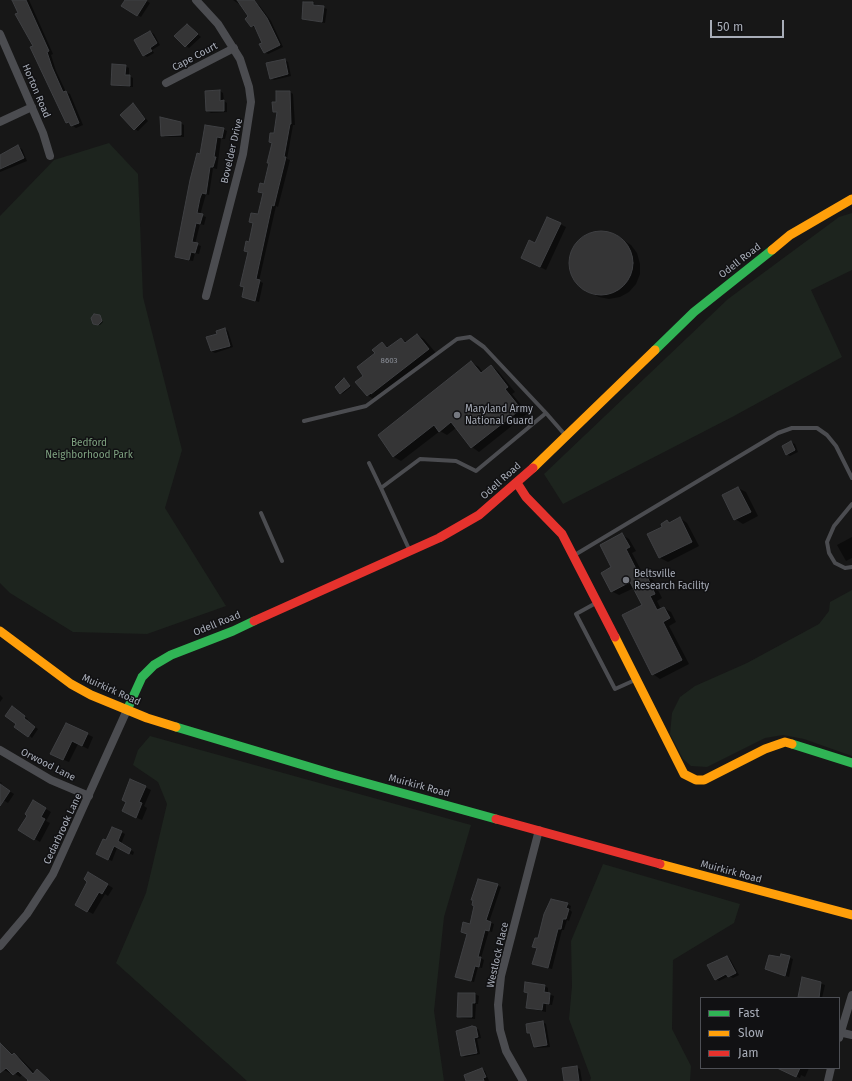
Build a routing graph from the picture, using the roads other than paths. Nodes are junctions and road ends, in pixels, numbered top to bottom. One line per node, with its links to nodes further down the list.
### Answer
1 (196, 0): 3 (street, Bovelder Drive)
2 (0, 34): 5 (street, Horton Road)
3 (234, 48): 4 (street, Cape Court); 9 (street, Bovelder Drive)
4 (166, 83)
5 (32, 107): 6 (street); 7 (street, Horton Road)
6 (0, 122)
7 (50, 156)
8 (852, 199): 12 (street, Odell Road)
9 (206, 296)
10 (546, 413): 11 (lane); 12 (lane); 16 (lane)
11 (304, 421)
12 (566, 436): 15 (street, Odell Road)
13 (369, 463): 16 (lane)
14 (852, 478): 20 (lane)
15 (516, 483): 19 (street, Odell Road); 20 (street)
16 (381, 488): 19 (lane)
17 (852, 504): 22 (lane)
18 (261, 513): 21 (lane)
19 (410, 550): 26 (street, Odell Road)
20 (573, 556): 23 (street)
21 (282, 561)
22 (852, 567)
23 (596, 603): 25 (street); 25 (lane)
24 (0, 631): 26 (street, Muirkirk Road)
25 (635, 680): 28 (street)
26 (127, 710): 29 (street, Cedarbrook Lane); 30 (street, Muirkirk Road)
27 (0, 750): 29 (street, Orwood Lane)
28 (852, 763)
29 (89, 796): 32 (street, Cedarbrook Lane)
30 (539, 830): 31 (street, Muirkirk Road); 38 (street, Westlock Place)
31 (852, 915)
32 (0, 946)
33 (852, 995): 34 (street)
34 (840, 1031)
35 (840, 1034): 36 (street)
36 (852, 1035)
37 (831, 1069): 39 (street)
38 (523, 1081)
39 (828, 1081)

